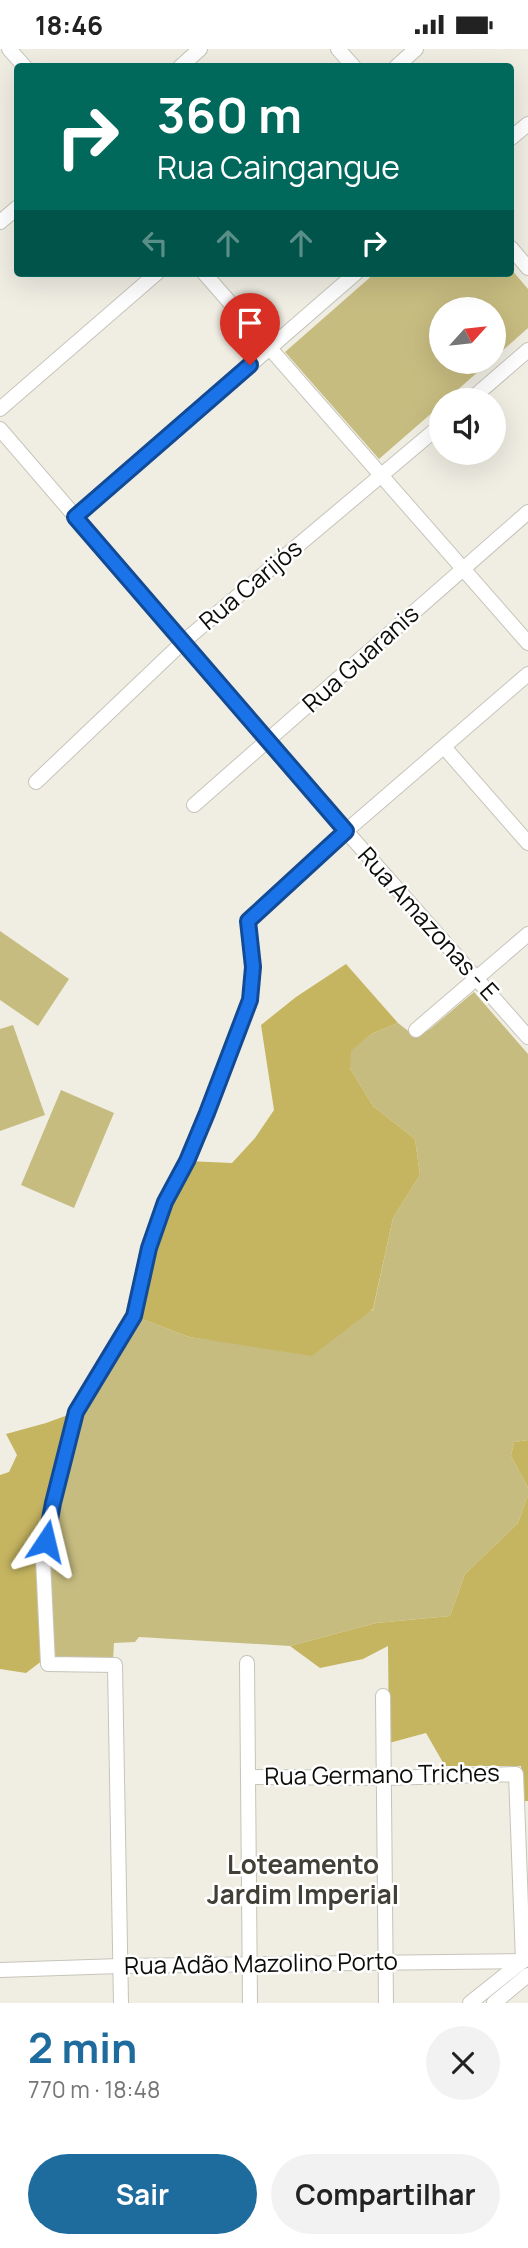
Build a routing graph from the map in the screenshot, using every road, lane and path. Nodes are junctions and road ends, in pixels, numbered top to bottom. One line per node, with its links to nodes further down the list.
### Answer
1 (7, 49): 5 (street); 6 (street)
2 (200, 49): 7 (street)
3 (338, 49): 8 (street)
4 (416, 49): 9 (street)
5 (0, 53)
6 (20, 63)
7 (184, 63)
8 (350, 63)
9 (400, 63)
10 (528, 124): 11 (street)
11 (514, 136)
12 (14, 210): 13 (street)
13 (0, 222)
14 (514, 252): 15 (street)
15 (528, 268)
16 (152, 277): 22 (street)
17 (208, 277): 19 (street)
18 (351, 277): 19 (street)
19 (270, 348): 25 (street); 27 (street)
20 (528, 350): 21 (street)
21 (484, 388)
22 (0, 409)
23 (0, 429): 27 (street, Rua Amazonas - E)
24 (429, 435): 25 (street, Rua Carijós)
25 (382, 476): 28 (street); 29 (street, Rua Carijós)
26 (528, 512): 28 (street, Rua Guaranis)
27 (75, 517): 29 (street, Rua Amazonas - E)
28 (463, 568): 30 (street); 32 (street, Rua Guaranis)
29 (183, 642): 32 (street, Rua Amazonas - E); 34 (street, Rua Carijós)
30 (528, 643)
31 (528, 674): 33 (street)
32 (268, 741): 35 (street, Rua Guaranis); 36 (street, Rua Amazonas - E)
33 (444, 747): 36 (street); 37 (street)
34 (36, 782)
35 (194, 806)
36 (346, 831): 39 (street, Rua Amazonas - E); 50 (street)
37 (528, 843)
38 (528, 934): 39 (street)
39 (476, 978): 40 (street); 41 (street, Rua Amazonas - E)
40 (416, 1030)
41 (528, 1037)
42 (247, 1663): 44 (street)
43 (383, 1696): 45 (street)
44 (248, 1777): 45 (street, Rua Germano Triches); 48 (street)
45 (384, 1778): 46 (street, Rua Germano Triches); 47 (street)
46 (523, 1808): 49 (street)
47 (386, 1963): 48 (street, Rua Adão Mazolino Porto); 49 (street, Rua Adão Mazolino Porto); 54 (street)
48 (249, 1964): 50 (street, Rua Adão Mazolino Porto); 53 (street)
49 (527, 1965): 55 (street); 56 (street)
50 (120, 1966): 51 (street, Rua Adão Mazolino Porto); 52 (street)
51 (0, 1970)
52 (121, 2003)
53 (250, 2003)
54 (386, 2003)
55 (470, 2003)
56 (494, 2003)

